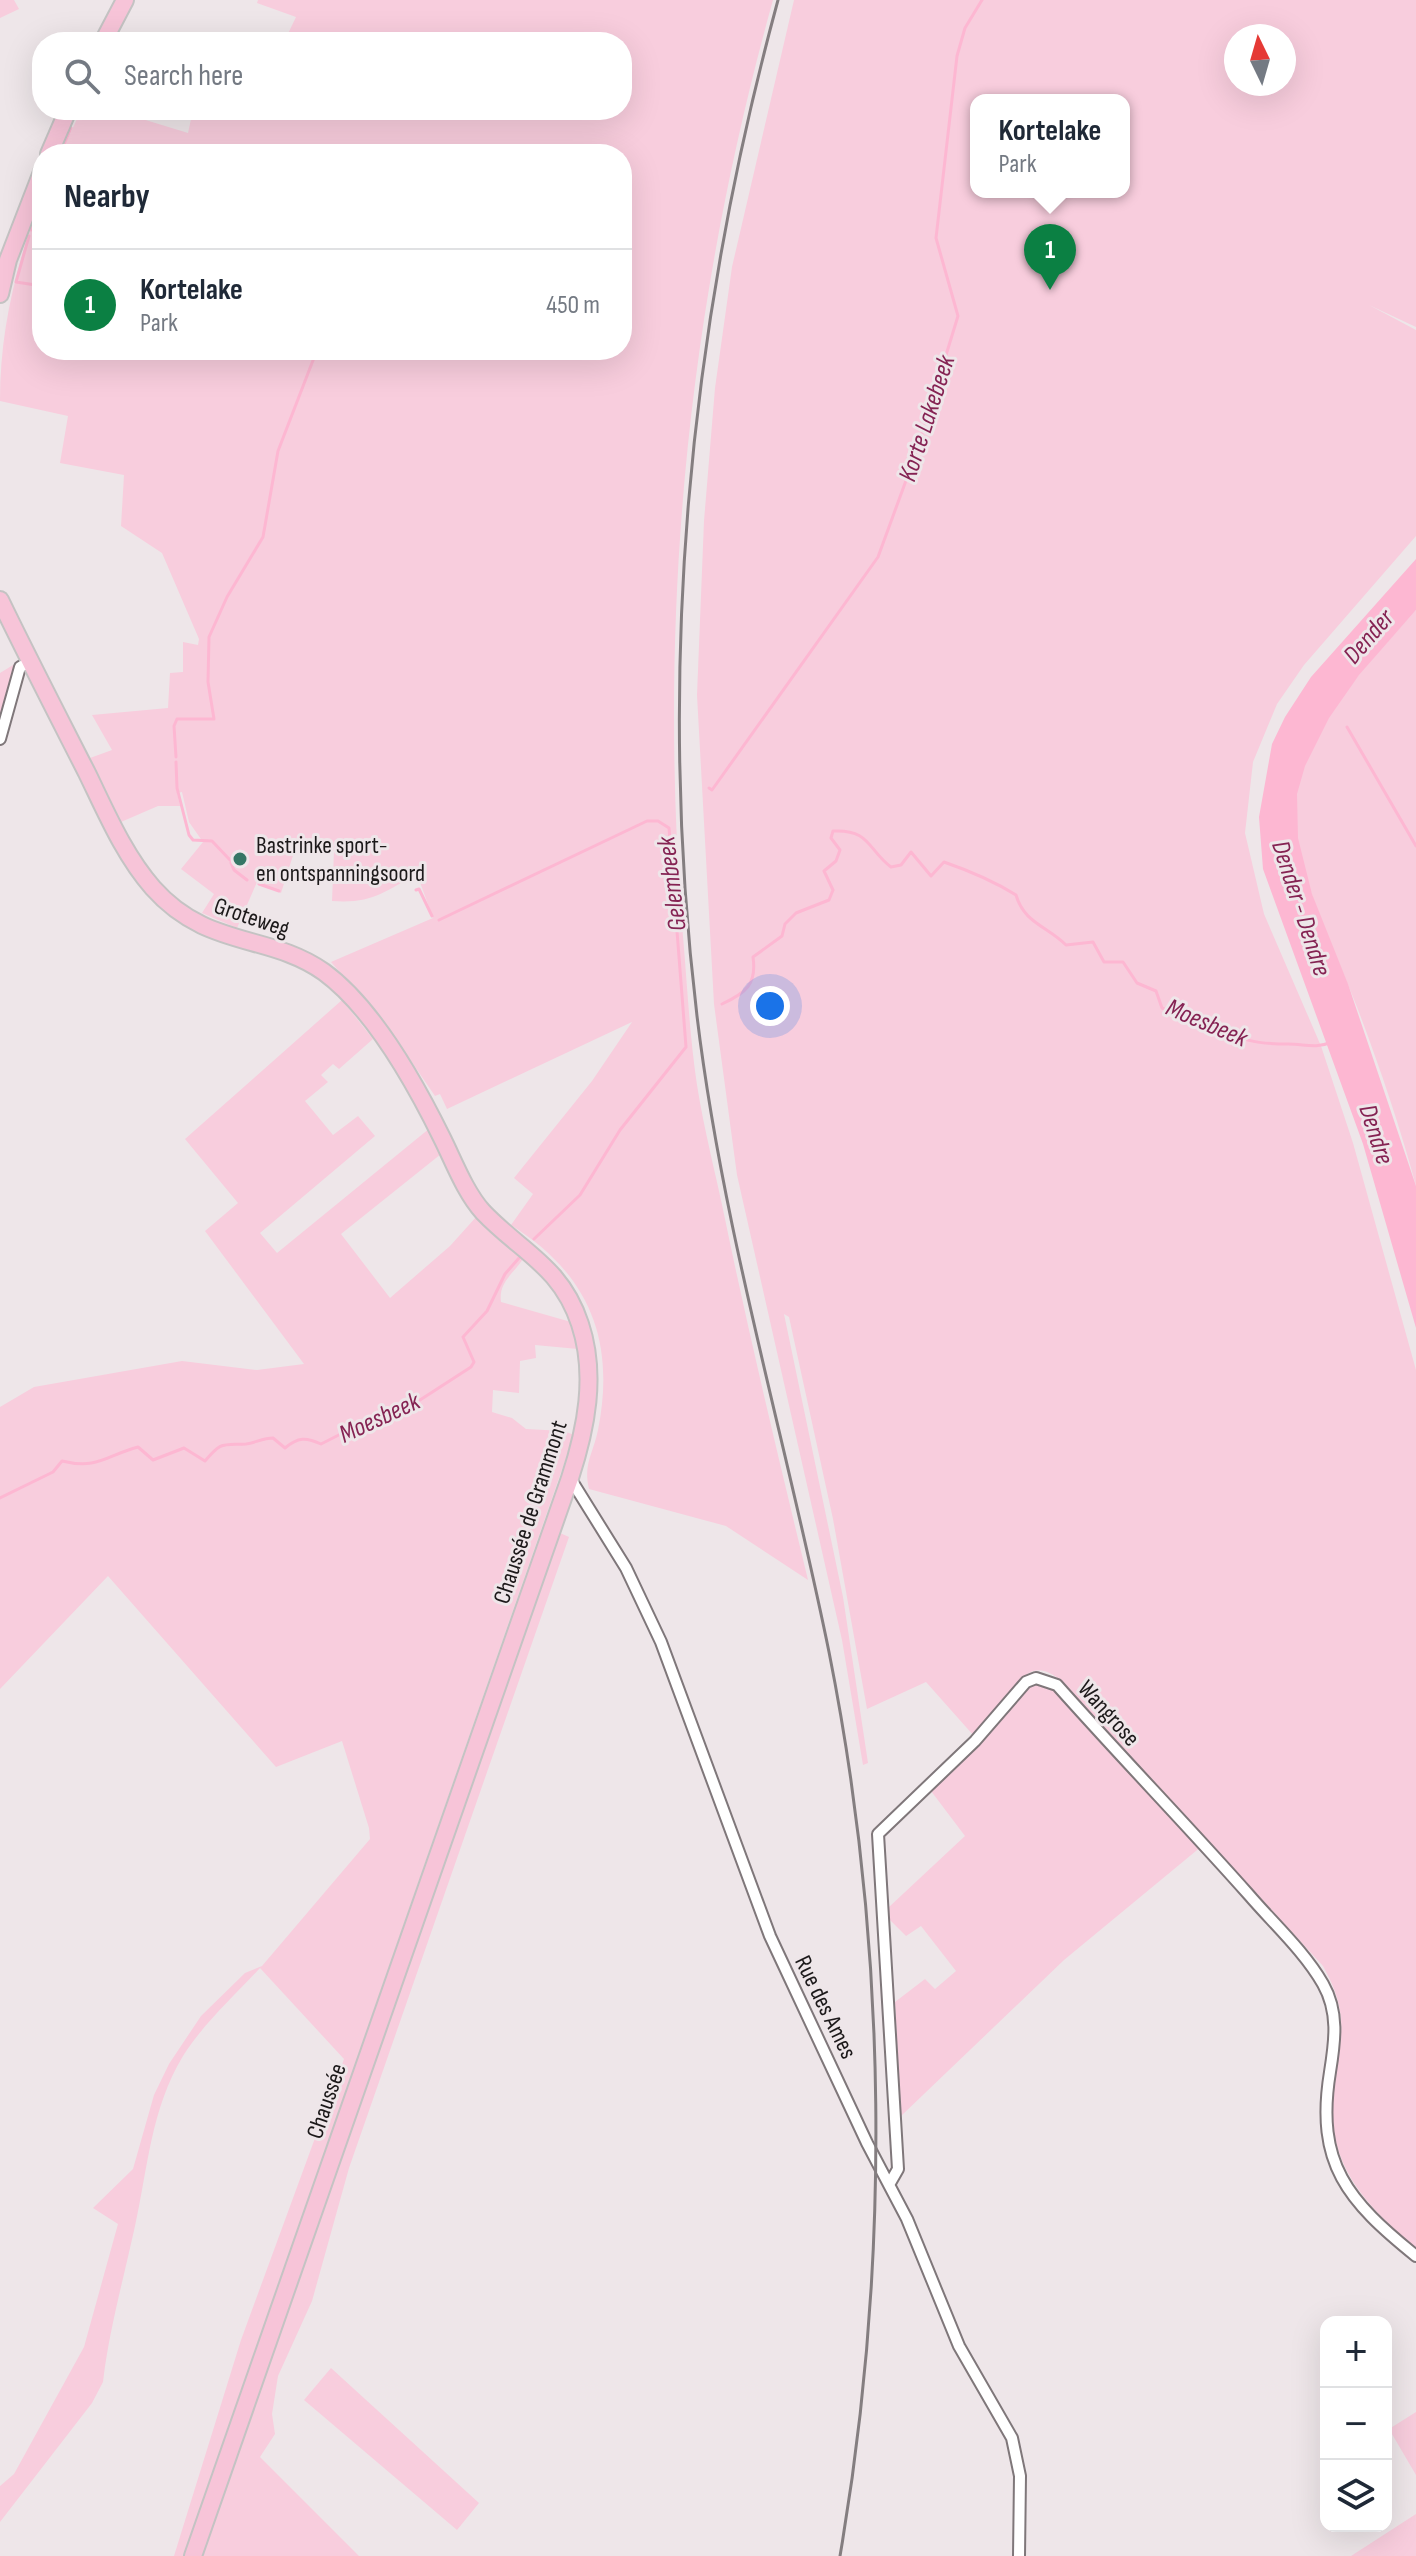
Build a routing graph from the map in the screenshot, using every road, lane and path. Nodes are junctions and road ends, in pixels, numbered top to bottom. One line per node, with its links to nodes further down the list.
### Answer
1 (125, 0): 2 (main road)
2 (108, 32)
3 (64, 120): 4 (main road)
4 (53, 144)
5 (32, 198): 6 (main road)
6 (0, 294)
7 (0, 600): 8 (main road, Groteweg)
8 (30, 662): 9 (street); 10 (main road, Groteweg)
9 (0, 739)
10 (527, 1248): 11 (main road, Chaussée de Grammont)
11 (570, 1478): 12 (main road, Chaussée de Grammont); 13 (street, Rue des Ames)
12 (504, 1663): 15 (main road, Chaussée)
13 (890, 2183): 14 (street, Wangrose); 16 (street, Rue des Ames)
14 (1416, 2256)
15 (193, 2556)
16 (1019, 2556)

